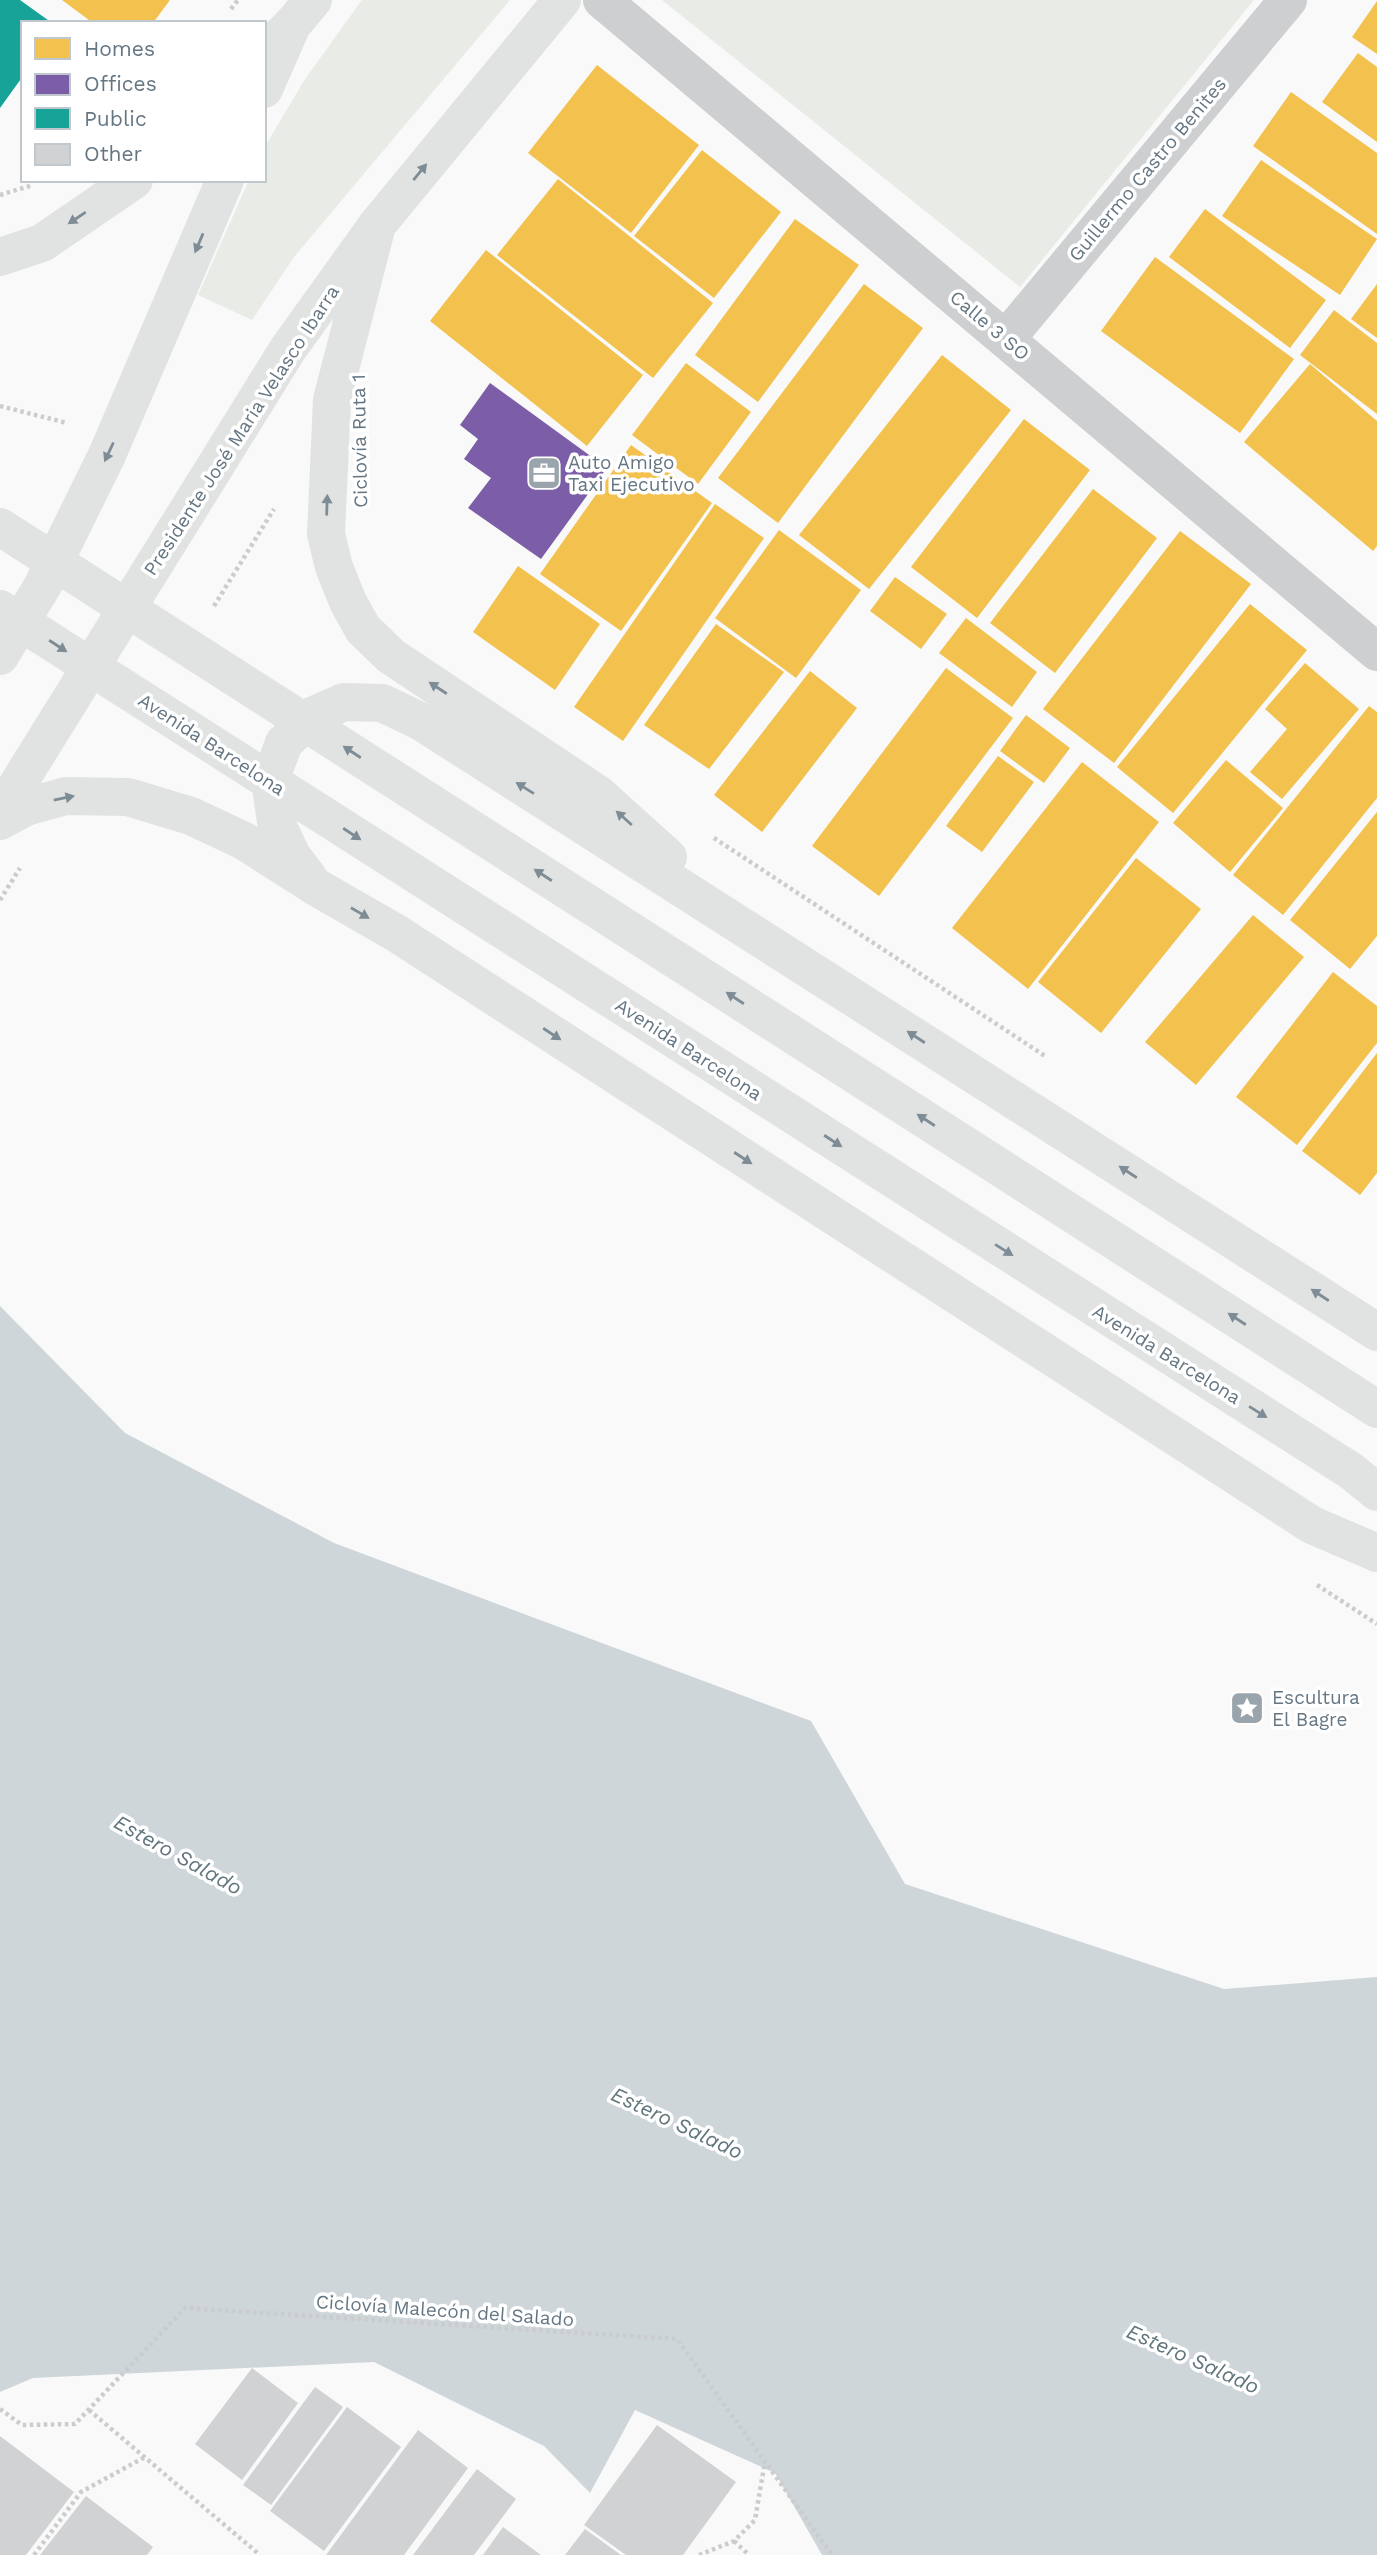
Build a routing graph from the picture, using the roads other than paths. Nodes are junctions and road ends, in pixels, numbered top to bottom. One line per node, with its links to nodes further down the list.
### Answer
1 (562, 0): 9 (main road, Presidente José Maria Velasco Ibarra, one-way to 1)
2 (602, 0): 11 (street, Calle 3 SO)
3 (1288, 0): 11 (street, Guillermo Castro Benites)
4 (302, 12): 5 (main road); 6 (main road)
5 (266, 50)
6 (266, 85)
7 (131, 182): 10 (main road, one-way to 10)
8 (224, 182): 15 (main road, one-way to 15)
9 (377, 225): 16 (main road, Presidente José Maria Velasco Ibarra); 19 (main road, one-way to 9)
10 (0, 257)
11 (1006, 339): 14 (street, Calle 3 SO)
12 (0, 527): 21 (main road, one-way to 12)
13 (0, 609): 22 (main road, Avenida Barcelona, one-way to 22)
14 (1374, 643)
15 (0, 656)
16 (0, 813)
17 (0, 821): 18 (main road, one-way to 18)
18 (316, 887): 19 (main road, one-way to 18); 23 (main road, one-way to 23)
19 (748, 929): 20 (main road, one-way to 19)
20 (1377, 1332)
21 (1377, 1409)
22 (1377, 1492)
23 (1377, 1553)

